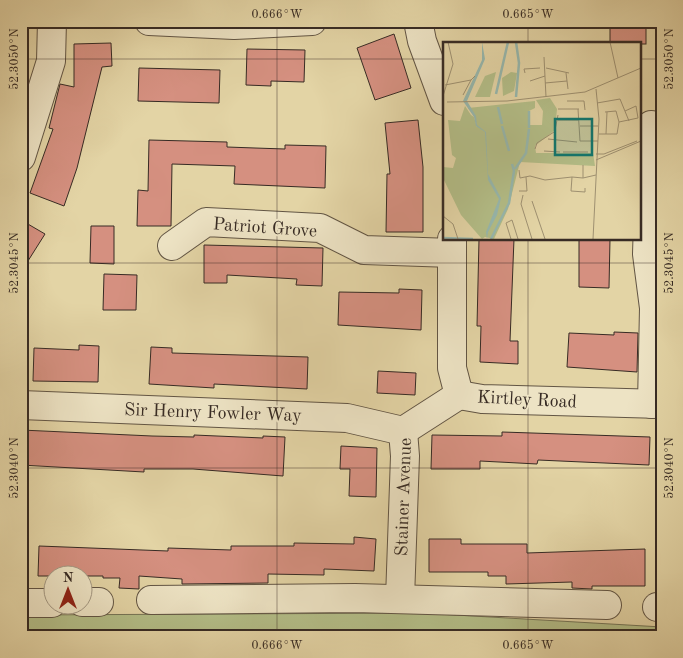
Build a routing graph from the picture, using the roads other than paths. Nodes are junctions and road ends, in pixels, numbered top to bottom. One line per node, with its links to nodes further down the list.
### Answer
1 (52, 21): 7 (street)
2 (149, 21): 3 (street)
3 (312, 21)
4 (418, 21): 5 (street)
5 (443, 98)
6 (650, 126): 11 (street)
7 (21, 157)
8 (172, 246): 9 (street, Patriot Grove)
9 (452, 246): 10 (street, Kirtley Road)
10 (459, 395): 11 (street, Kirtley Road); 13 (street, Stainer Avenue)
11 (657, 404)
12 (21, 405): 13 (street, Sir Henry Fowler Way)
13 (403, 431): 14 (street, Stainer Avenue)
14 (400, 599): 15 (street); 18 (street)
15 (151, 600)
16 (21, 603): 17 (street)
17 (42, 603)
18 (608, 605)

